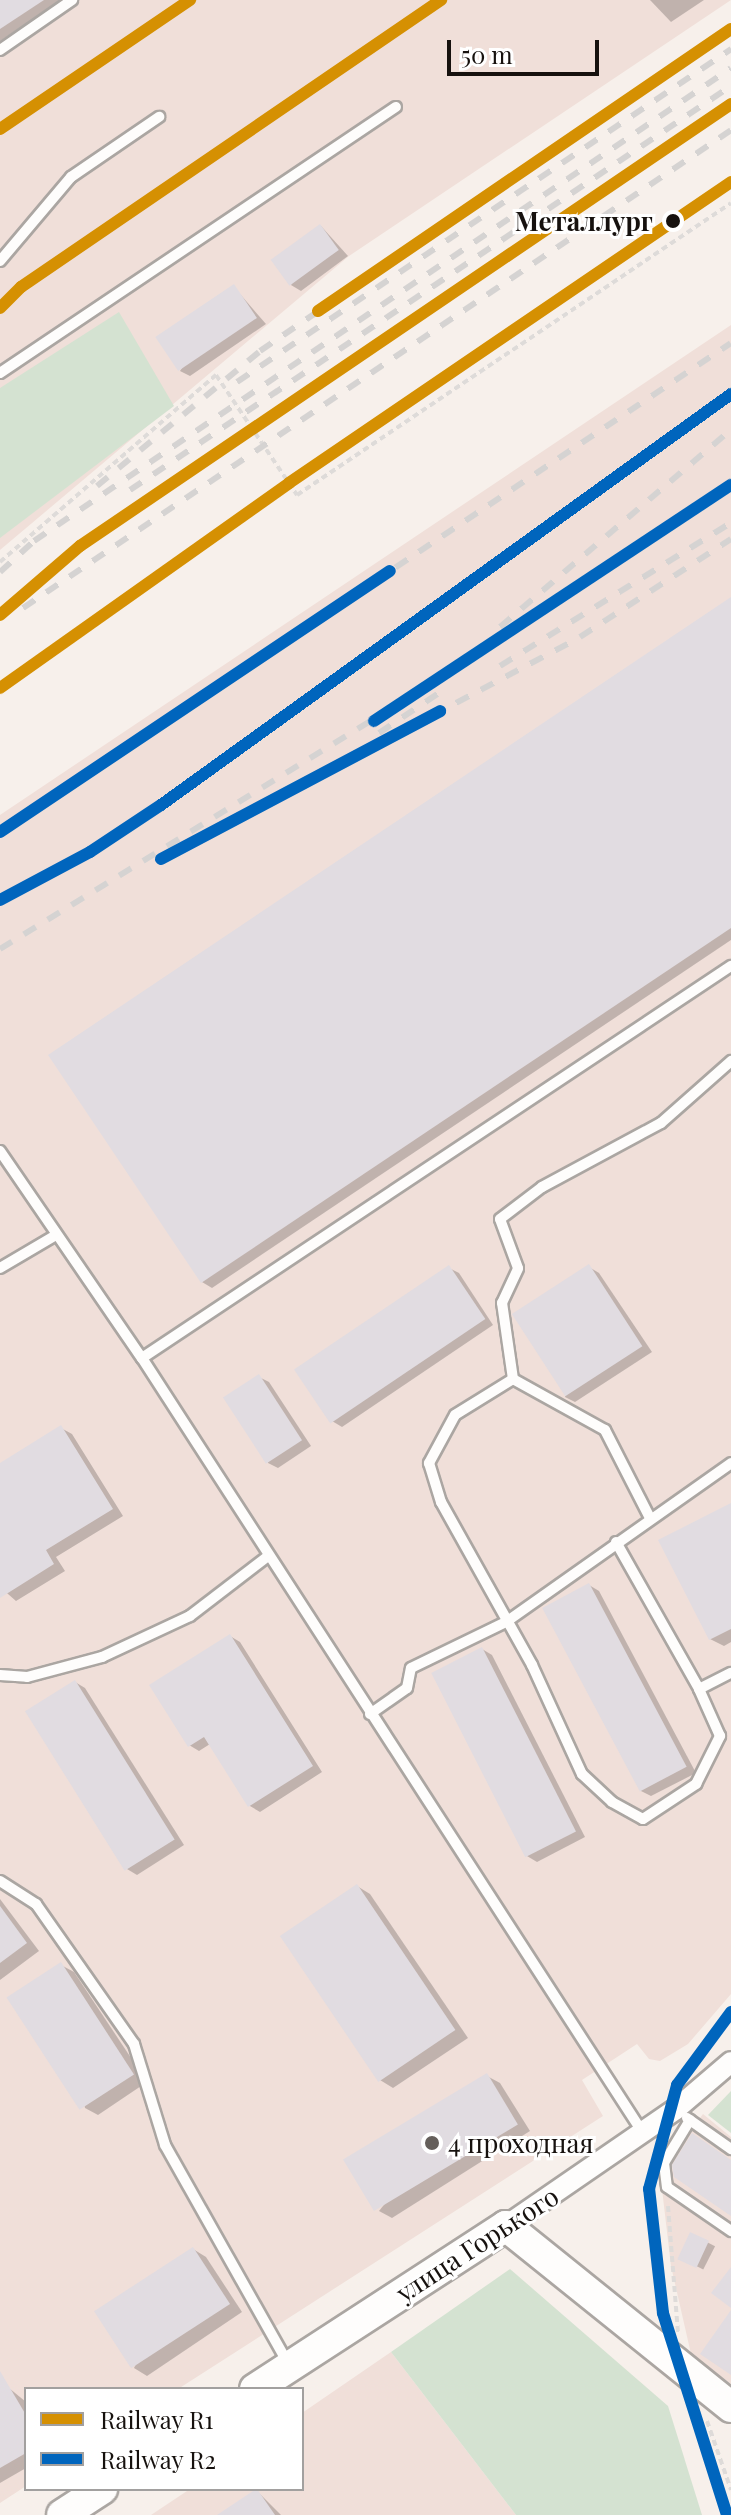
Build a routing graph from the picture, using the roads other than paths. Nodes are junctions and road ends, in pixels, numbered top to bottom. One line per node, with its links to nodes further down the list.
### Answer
1 (72, 0): 2 (lane)
2 (0, 50)
3 (396, 107): 6 (lane)
4 (159, 117): 5 (lane)
5 (0, 261)
6 (0, 373)
7 (731, 966): 12 (lane)
8 (731, 1061): 13 (lane)
9 (0, 1151): 10 (lane)
10 (56, 1235): 11 (lane); 12 (lane)
11 (0, 1268)
12 (142, 1358): 17 (lane)
13 (513, 1379): 15 (lane); 18 (lane)
14 (731, 1463): 15 (lane)
15 (650, 1518): 16 (lane)
16 (616, 1542): 18 (lane); 21 (lane)
17 (267, 1557): 20 (lane); 22 (lane)
18 (506, 1622): 21 (lane); 22 (lane)
19 (731, 1673): 21 (lane)
20 (0, 1675)
21 (699, 1689)
22 (370, 1714): 26 (lane)
23 (0, 1881): 30 (lane)
24 (731, 2062): 25 (street, улица Горького)
25 (683, 2115): 26 (street, улица Горького); 27 (lane); 29 (lane)
26 (643, 2133): 28 (street, улица Горького)
27 (731, 2149)
28 (506, 2226): 30 (main road, улица Горького); 32 (main road)
29 (731, 2231)
30 (290, 2366): 31 (main road, улица Горького)
31 (258, 2387)
32 (731, 2407)
33 (99, 2491): 34 (main road)
34 (62, 2515)

